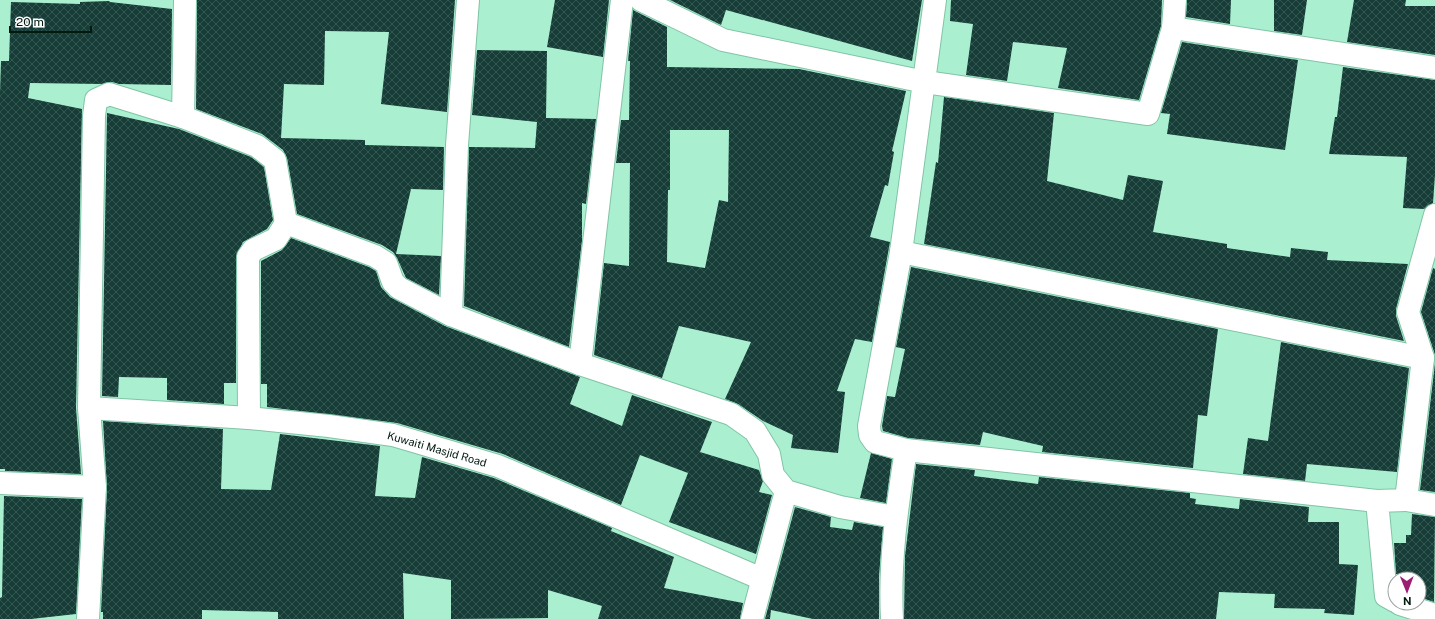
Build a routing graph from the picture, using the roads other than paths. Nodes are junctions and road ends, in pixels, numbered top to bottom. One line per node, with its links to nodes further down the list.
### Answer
1 (185, 0): 10 (street)
2 (468, 0): 14 (street)
3 (622, 0): 18 (street)
4 (641, 0): 9 (street)
5 (935, 0): 9 (street)
6 (1174, 0): 7 (street)
7 (1173, 28): 8 (street); 9 (street)
8 (1435, 68)
9 (925, 82): 13 (street)
10 (183, 117): 12 (street); 19 (street)
11 (1435, 215): 15 (street)
12 (286, 223): 14 (street); 20 (street)
13 (901, 252): 17 (street); 21 (street)
14 (451, 316): 18 (street)
15 (1414, 334): 16 (street); 17 (street)
16 (1435, 338)
17 (1423, 358): 25 (street)
18 (580, 364): 24 (street)
19 (90, 408): 20 (street, Kuwaiti Masjid Road); 23 (street)
20 (249, 418): 29 (street, Kuwaiti Masjid Road)
21 (906, 450): 26 (street); 28 (street)
22 (0, 483): 23 (street)
23 (95, 486): 33 (street)
24 (786, 491): 28 (street); 29 (street)
25 (1406, 500): 26 (street); 27 (street)
26 (1377, 501): 30 (street)
27 (1435, 505)
28 (895, 517): 35 (street)
29 (762, 578): 34 (street)
30 (1387, 597)
31 (1416, 611): 32 (street)
32 (1435, 615)
33 (88, 619)
34 (752, 619)
35 (892, 619)

